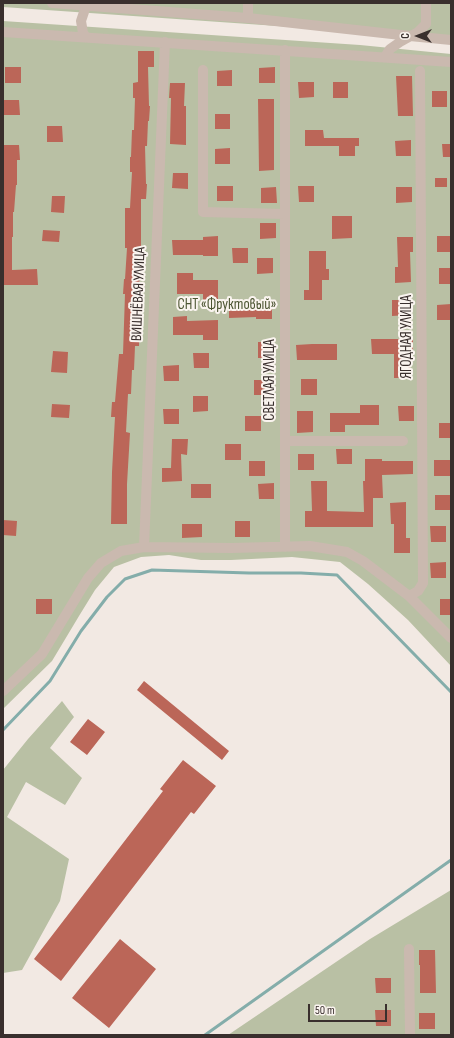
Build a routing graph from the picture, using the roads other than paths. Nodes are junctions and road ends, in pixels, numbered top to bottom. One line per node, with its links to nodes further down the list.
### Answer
1 (52, 3): 4 (street)
2 (248, 3): 5 (street)
3 (426, 3): 7 (street)
4 (87, 4): 5 (street); 8 (street)
5 (248, 18): 7 (street)
6 (3, 32): 8 (street)
7 (410, 36): 9 (street); 12 (street)
8 (86, 37): 10 (street)
9 (451, 40)
10 (164, 42): 11 (street); 19 (street, ВИШНЁВАЯ УЛИЦА)
11 (285, 50): 12 (street); 16 (street, СВЕТЛАЯ УЛИЦА)
12 (385, 57): 13 (street)
13 (451, 62)
14 (203, 70): 16 (street)
15 (420, 71): 21 (street, ЯГОДНАЯ УЛИЦА)
16 (285, 214): 17 (street, СВЕТЛАЯ УЛИЦА)
17 (285, 441): 18 (street); 20 (street, СВЕТЛАЯ УЛИЦА)
18 (403, 441)
19 (144, 547): 20 (street); 23 (street)
20 (285, 547): 21 (street)
21 (408, 596): 22 (street)
22 (451, 638)
23 (3, 691)
24 (409, 949): 25 (street)
25 (410, 1035)

